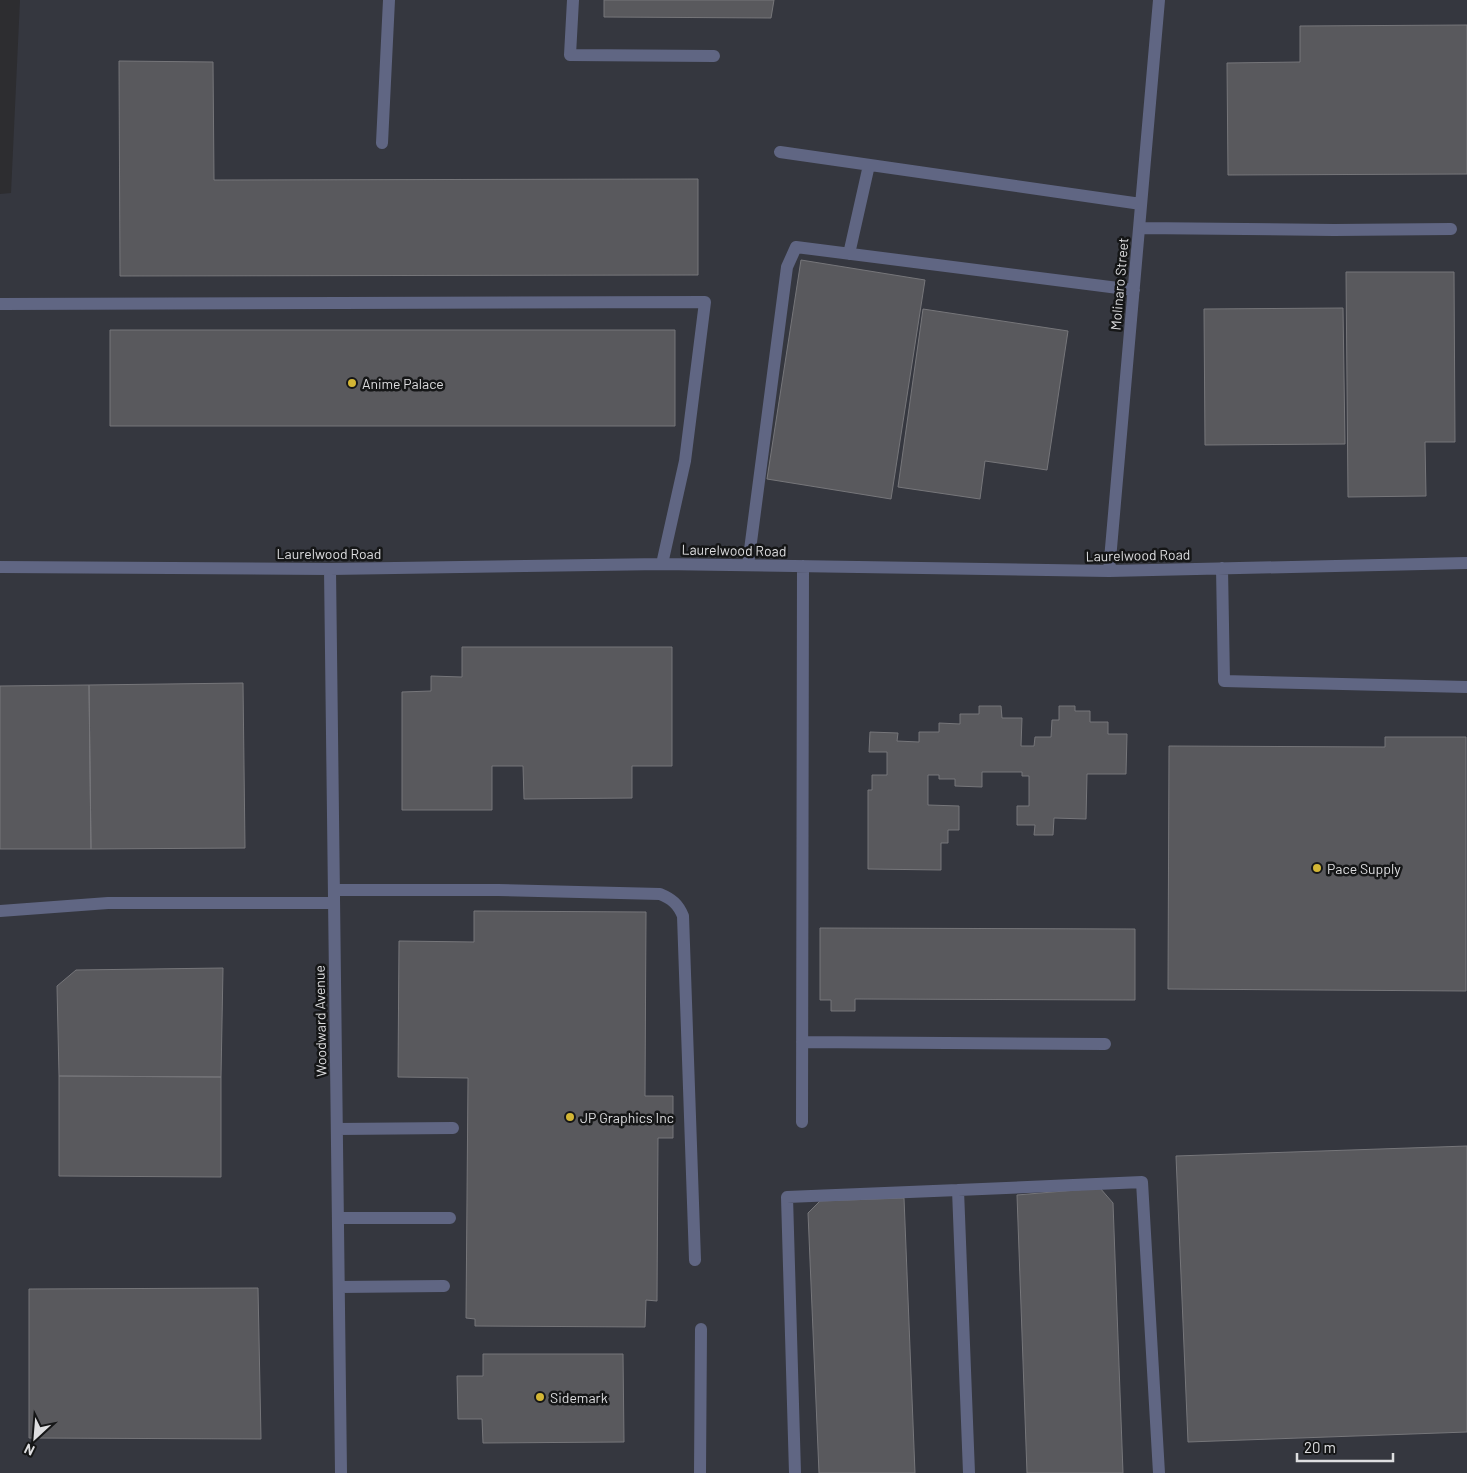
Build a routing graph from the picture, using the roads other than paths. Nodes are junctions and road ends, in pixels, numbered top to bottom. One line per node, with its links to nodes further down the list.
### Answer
1 (389, 0): 5 (street)
2 (573, 0): 4 (street)
3 (1159, 0): 8 (street, Molinaro Street)
4 (714, 56)
5 (382, 143)
6 (780, 152): 7 (street)
7 (868, 165): 8 (street); 11 (street)
8 (1141, 204): 9 (street, Molinaro Street)
9 (1139, 228): 10 (street); 12 (street, Molinaro Street)
10 (1451, 229)
11 (849, 254): 12 (street); 16 (street)
12 (1134, 290): 21 (street, Molinaro Street)
13 (0, 304): 15 (street)
14 (1467, 563): 19 (street, Laurelwood Road)
15 (662, 564): 16 (street, Laurelwood Road); 20 (street, Laurelwood Road)
16 (748, 565): 17 (street, Laurelwood Road)
17 (803, 566): 21 (street, Laurelwood Road); 26 (street)
18 (0, 568): 20 (street, Laurelwood Road)
19 (1222, 568): 21 (street, Laurelwood Road); 22 (street)
20 (330, 569): 23 (street, Woodward Avenue)
21 (1109, 571)
22 (1467, 687)
23 (334, 890): 24 (street, Woodward Avenue); 34 (street)
24 (334, 903): 25 (street); 30 (street, Woodward Avenue)
25 (0, 911)
26 (802, 1042): 27 (street); 28 (street)
27 (1105, 1044)
28 (802, 1122)
29 (453, 1128): 30 (street)
30 (337, 1129): 32 (street, Woodward Avenue)
31 (958, 1190): 40 (street); 41 (street); 42 (street)
32 (338, 1218): 33 (street); 36 (street, Woodward Avenue)
33 (450, 1218)
34 (695, 1260)
35 (444, 1286): 36 (street)
36 (339, 1287): 38 (street, Woodward Avenue)
37 (702, 1329): 39 (street)
38 (341, 1473)
39 (700, 1473)
40 (794, 1473)
41 (969, 1473)
42 (1158, 1473)

